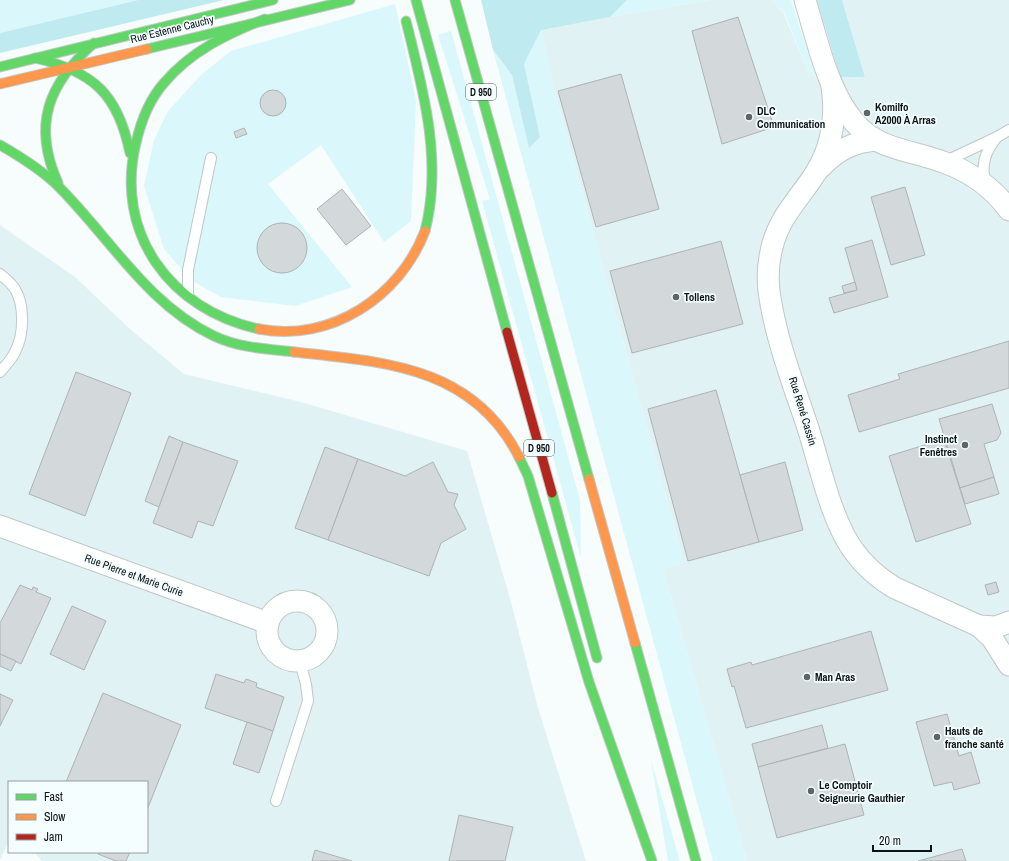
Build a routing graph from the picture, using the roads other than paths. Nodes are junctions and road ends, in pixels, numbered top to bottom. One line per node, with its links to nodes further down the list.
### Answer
1 (273, 0): 8 (main road, Rue Estenne Cauchy)
2 (350, 0): 7 (main road, Rue Estenne Cauchy)
3 (416, 0): 36 (main road, D 950)
4 (455, 0): 20 (main road, D 950)
5 (805, 0): 13 (street)
6 (404, 14): 28 (main road)
7 (265, 19): 11 (main road, Rue Estenne Cauchy); 22 (main road)
8 (94, 43): 9 (main road, Rue Estenne Cauchy); 11 (main road)
9 (35, 58): 10 (main road, Rue Estenne Cauchy); 11 (main road)
10 (0, 67)
11 (68, 67): 12 (main road, Rue Estenne Cauchy); 22 (main road); 25 (main road)
12 (0, 84)
13 (832, 86): 17 (street); 23 (street, Rue René Cassin)
14 (491, 92): 20 (main road)
15 (1009, 130): 16 (lane)
16 (997, 137): 21 (lane); 24 (lane)
17 (876, 140): 21 (street); 23 (street)
18 (0, 144): 25 (main road)
19 (211, 158): 28 (lane)
20 (500, 160): 40 (main road, D 950)
21 (942, 162): 24 (street)
22 (131, 164): 28 (main road)
23 (818, 169): 33 (street, Rue René Cassin)
24 (986, 186): 26 (street)
25 (64, 193): 39 (main road)
26 (1009, 210)
27 (0, 274): 29 (lane)
28 (188, 300)
29 (0, 372)
30 (0, 526): 32 (street, Rue Pierre et Marie Curie)
31 (1009, 622): 33 (street)
32 (268, 623): 34 (street); 34 (street)
33 (979, 626): 35 (street, Rue René Cassin)
34 (300, 662): 38 (lane)
35 (1009, 665)
36 (600, 670)
37 (622, 746): 39 (main road)
38 (276, 801)
39 (653, 861)
40 (696, 861)

